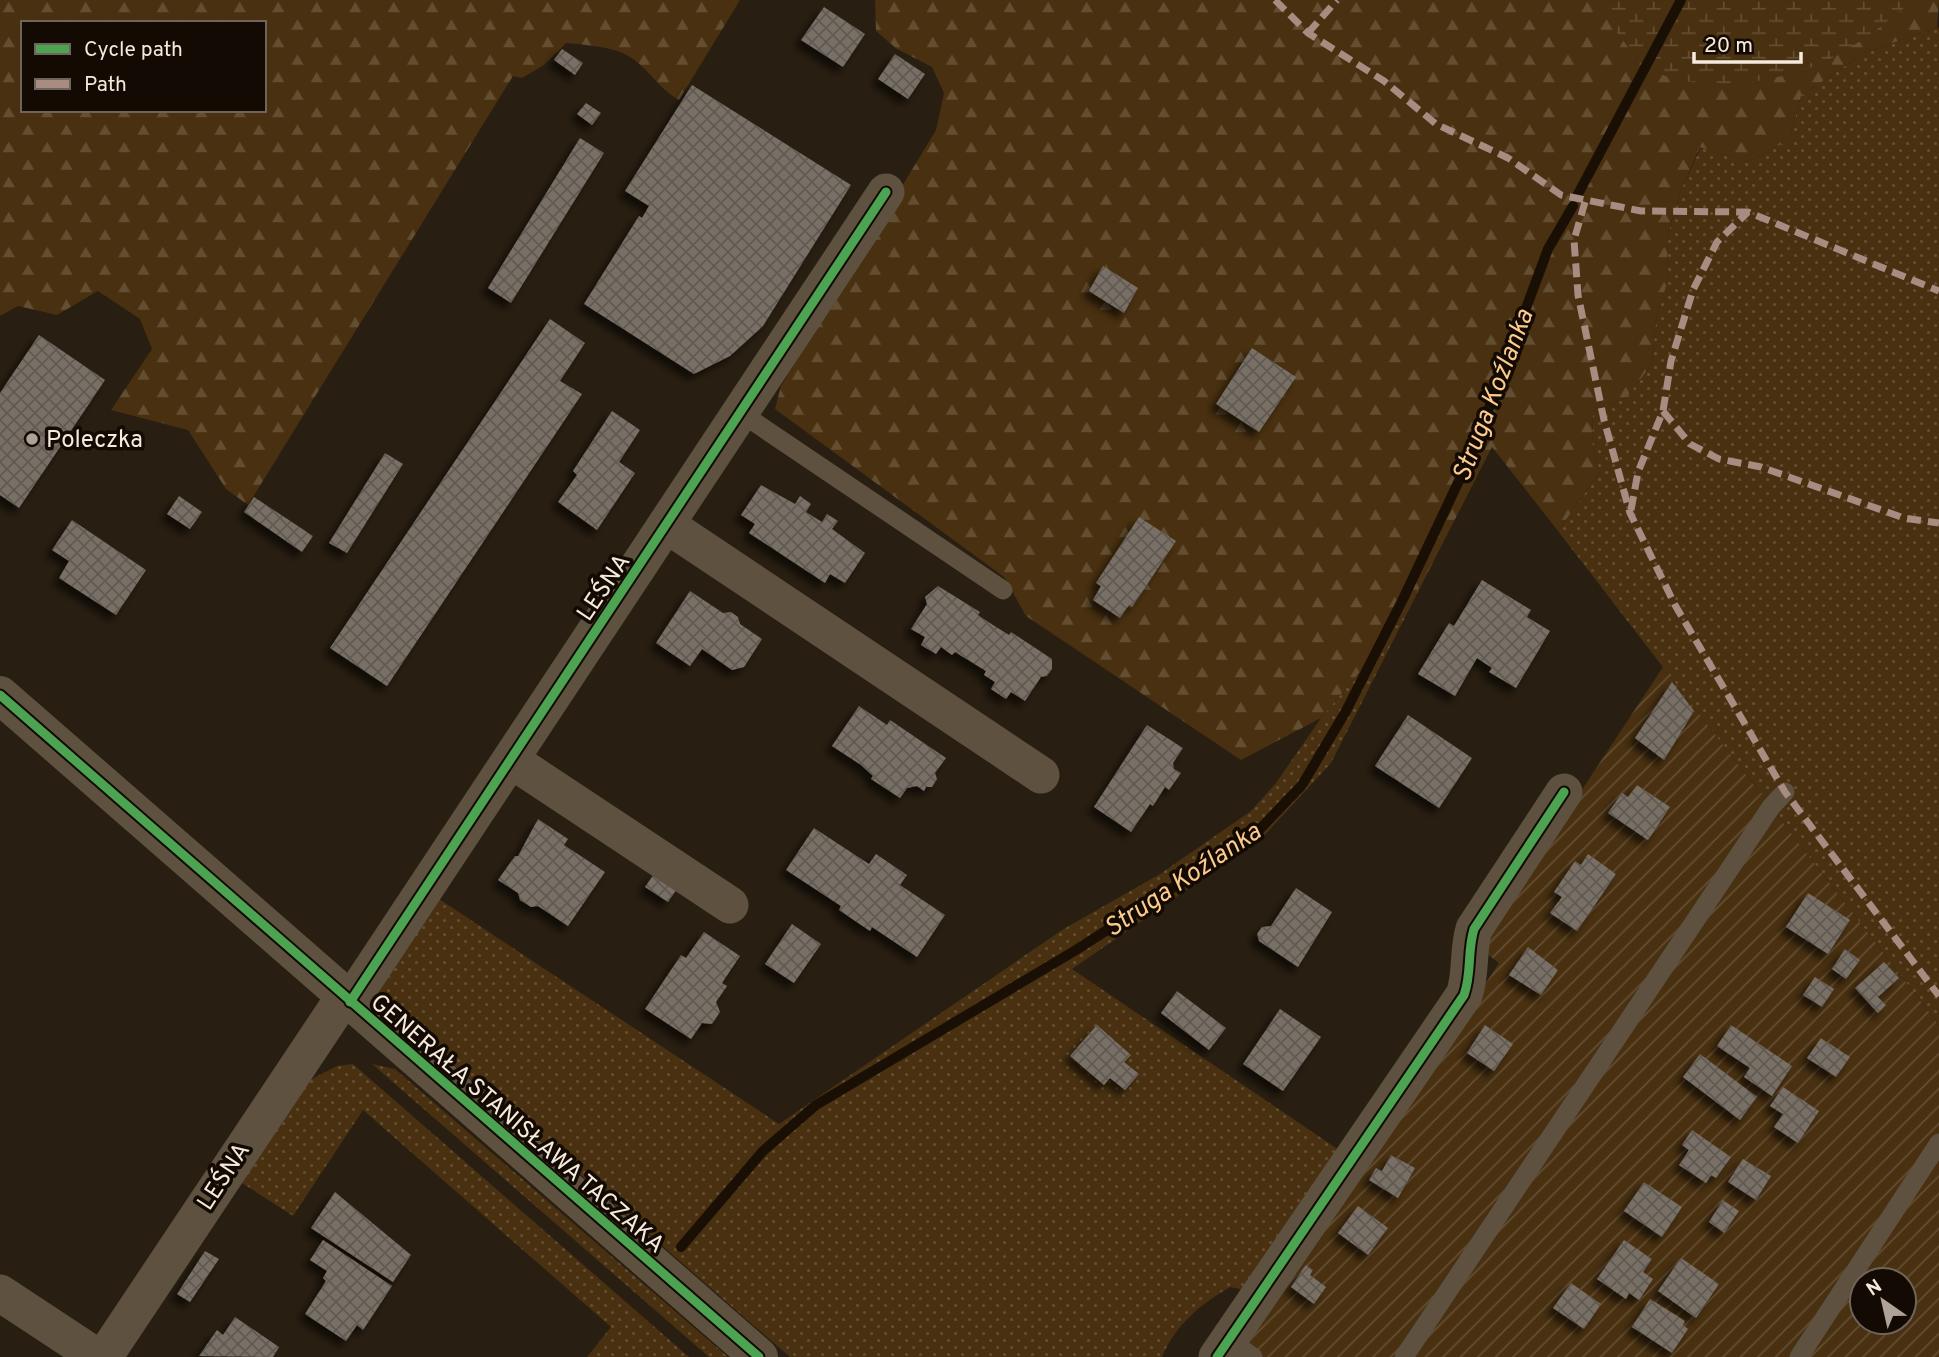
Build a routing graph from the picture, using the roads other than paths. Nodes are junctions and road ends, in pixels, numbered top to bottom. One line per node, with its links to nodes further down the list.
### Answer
1 (886, 192): 2 (street, LEŚNA)
2 (741, 413): 3 (street, LEŚNA); 4 (lane)
3 (667, 525): 6 (street, LEŚNA); 7 (street)
4 (1003, 590)
5 (0, 695): 11 (street, GENERAŁA STANISŁAWA TACZAKA)
6 (511, 760): 10 (street); 11 (street, LEŚNA)
7 (1041, 775)
8 (1564, 792): 14 (street)
9 (1785, 792): 18 (lane)
10 (730, 905)
11 (347, 999): 16 (street, LEŚNA); 17 (street, GENERAŁA STANISŁAWA TACZAKA)
12 (1939, 1143): 19 (lane)
13 (0, 1293): 15 (street)
14 (1233, 1351)
15 (97, 1357)
16 (104, 1357)
17 (759, 1357)
18 (1404, 1357)
19 (1799, 1357)

